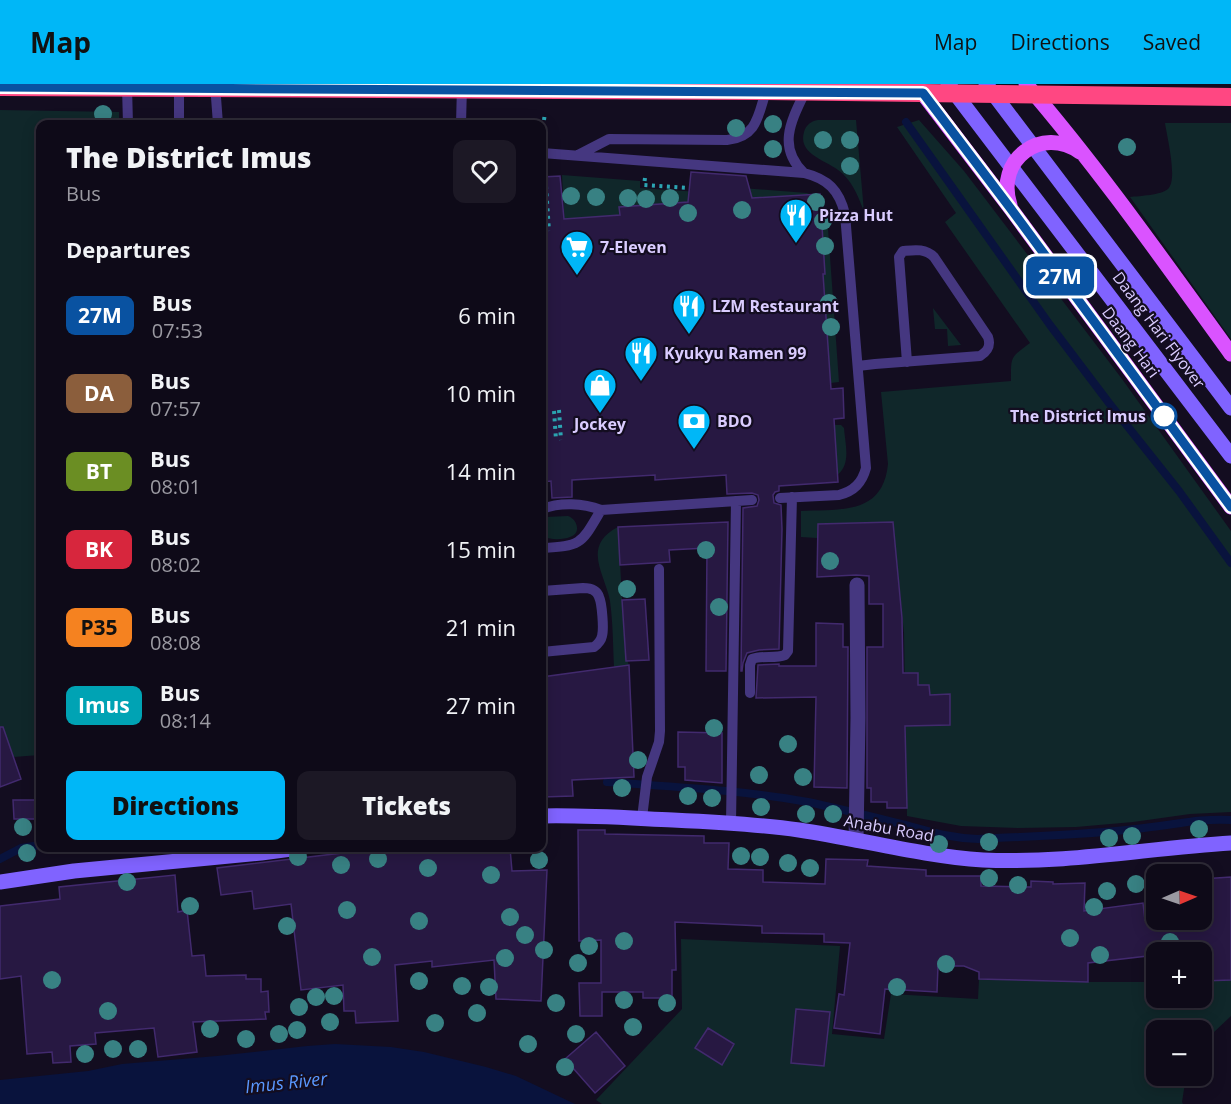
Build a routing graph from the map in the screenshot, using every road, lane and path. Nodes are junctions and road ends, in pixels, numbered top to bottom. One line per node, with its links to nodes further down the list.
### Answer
1 (948, 84): 35 (street, Daang Hari Flyover)
2 (986, 84): 32 (street, Daang Hari Flyover)
3 (216, 86): 6 (highway); 7 (highway); 17 (lane)
4 (0, 87): 5 (highway)
5 (127, 87): 7 (highway); 15 (lane)
6 (462, 87): 11 (highway); 18 (lane)
7 (179, 88): 16 (lane)
8 (919, 89): 9 (highway); 12 (highway); 27 (main road, Daang Hari)
9 (1031, 89): 10 (highway); 22 (main road)
10 (1148, 90): 13 (highway)
11 (766, 92): 12 (highway); 21 (lane)
12 (805, 92): 23 (lane)
13 (1231, 97)
14 (544, 113): 19 (path)
15 (128, 120)
16 (179, 120)
17 (218, 120)
18 (461, 120)
19 (544, 120)
20 (546, 153): 21 (lane)
21 (576, 156): 23 (lane)
22 (1087, 158): 27 (main road); 29 (main road)
23 (804, 173): 31 (lane)
24 (645, 178): 26 (path)
25 (546, 186): 28 (path)
26 (689, 188)
27 (1011, 209): 40 (main road, Daang Hari)
28 (549, 231)
29 (1231, 354)
30 (907, 362): 30 (lane); 31 (lane)
31 (858, 366): 36 (lane)
32 (1231, 408)
33 (556, 410): 34 (path)
34 (558, 440)
35 (1231, 456)
36 (792, 497): 37 (lane); 48 (lane)
37 (780, 498)
38 (752, 500): 39 (lane)
39 (736, 501): 42 (lane); 51 (lane)
40 (1231, 507)
41 (546, 508): 42 (lane)
42 (601, 510): 43 (lane)
43 (546, 548)
44 (659, 570): 50 (lane)
45 (857, 585): 52 (street)
46 (546, 591): 47 (lane)
47 (546, 652)
48 (750, 693)
49 (546, 816): 50 (street, Anabu Road)
50 (642, 818): 51 (street, Anabu Road)
51 (731, 823): 52 (street, Anabu Road)
52 (856, 840): 53 (street, Anabu Road)
53 (1231, 843)
54 (262, 852): 55 (street)
55 (0, 882)

